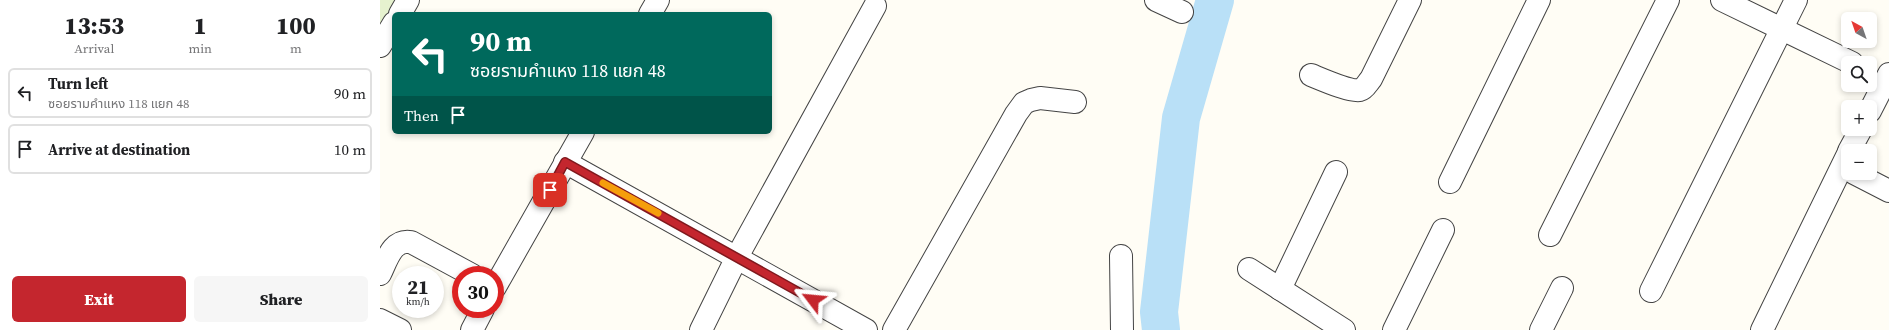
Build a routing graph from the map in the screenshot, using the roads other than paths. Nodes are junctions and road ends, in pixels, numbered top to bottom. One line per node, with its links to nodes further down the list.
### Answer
1 (408, 0): 10 (street)
2 (658, 0): 11 (street)
3 (1156, 0): 12 (street)
4 (1410, 0): 17 (street)
5 (1539, 0): 26 (street)
6 (1668, 0): 29 (street)
7 (1722, 0): 14 (street)
8 (1796, 0): 14 (street)
9 (875, 6): 31 (street)
10 (401, 12)
11 (651, 12)
12 (1182, 12)
13 (392, 26): 15 (street)
14 (1782, 29): 16 (street); 38 (street)
15 (380, 46)
16 (1841, 58)
17 (1311, 75)
18 (1884, 77): 19 (street)
19 (1875, 100)
20 (1074, 102): 45 (street)
21 (582, 134): 22 (street)
22 (565, 162): 31 (street); 34 (street)
23 (1336, 172): 37 (street)
24 (1841, 177): 50 (street)
25 (1872, 180): 27 (street)
26 (1450, 182)
27 (1889, 192)
28 (1442, 230): 48 (street)
29 (1550, 235)
30 (1121, 256): 46 (street)
31 (737, 257): 43 (street); 44 (street)
32 (455, 266): 35 (street)
33 (1249, 269): 37 (street)
34 (504, 271)
35 (380, 274)
36 (1562, 288): 49 (street)
37 (1280, 289): 47 (street)
38 (1651, 291)
39 (478, 318): 42 (street)
40 (380, 320): 41 (street)
41 (400, 330)
42 (472, 330)
43 (702, 330)
44 (866, 330)
45 (894, 330)
46 (1122, 330)
47 (1344, 330)
48 (1394, 330)
49 (1541, 330)
50 (1762, 330)

